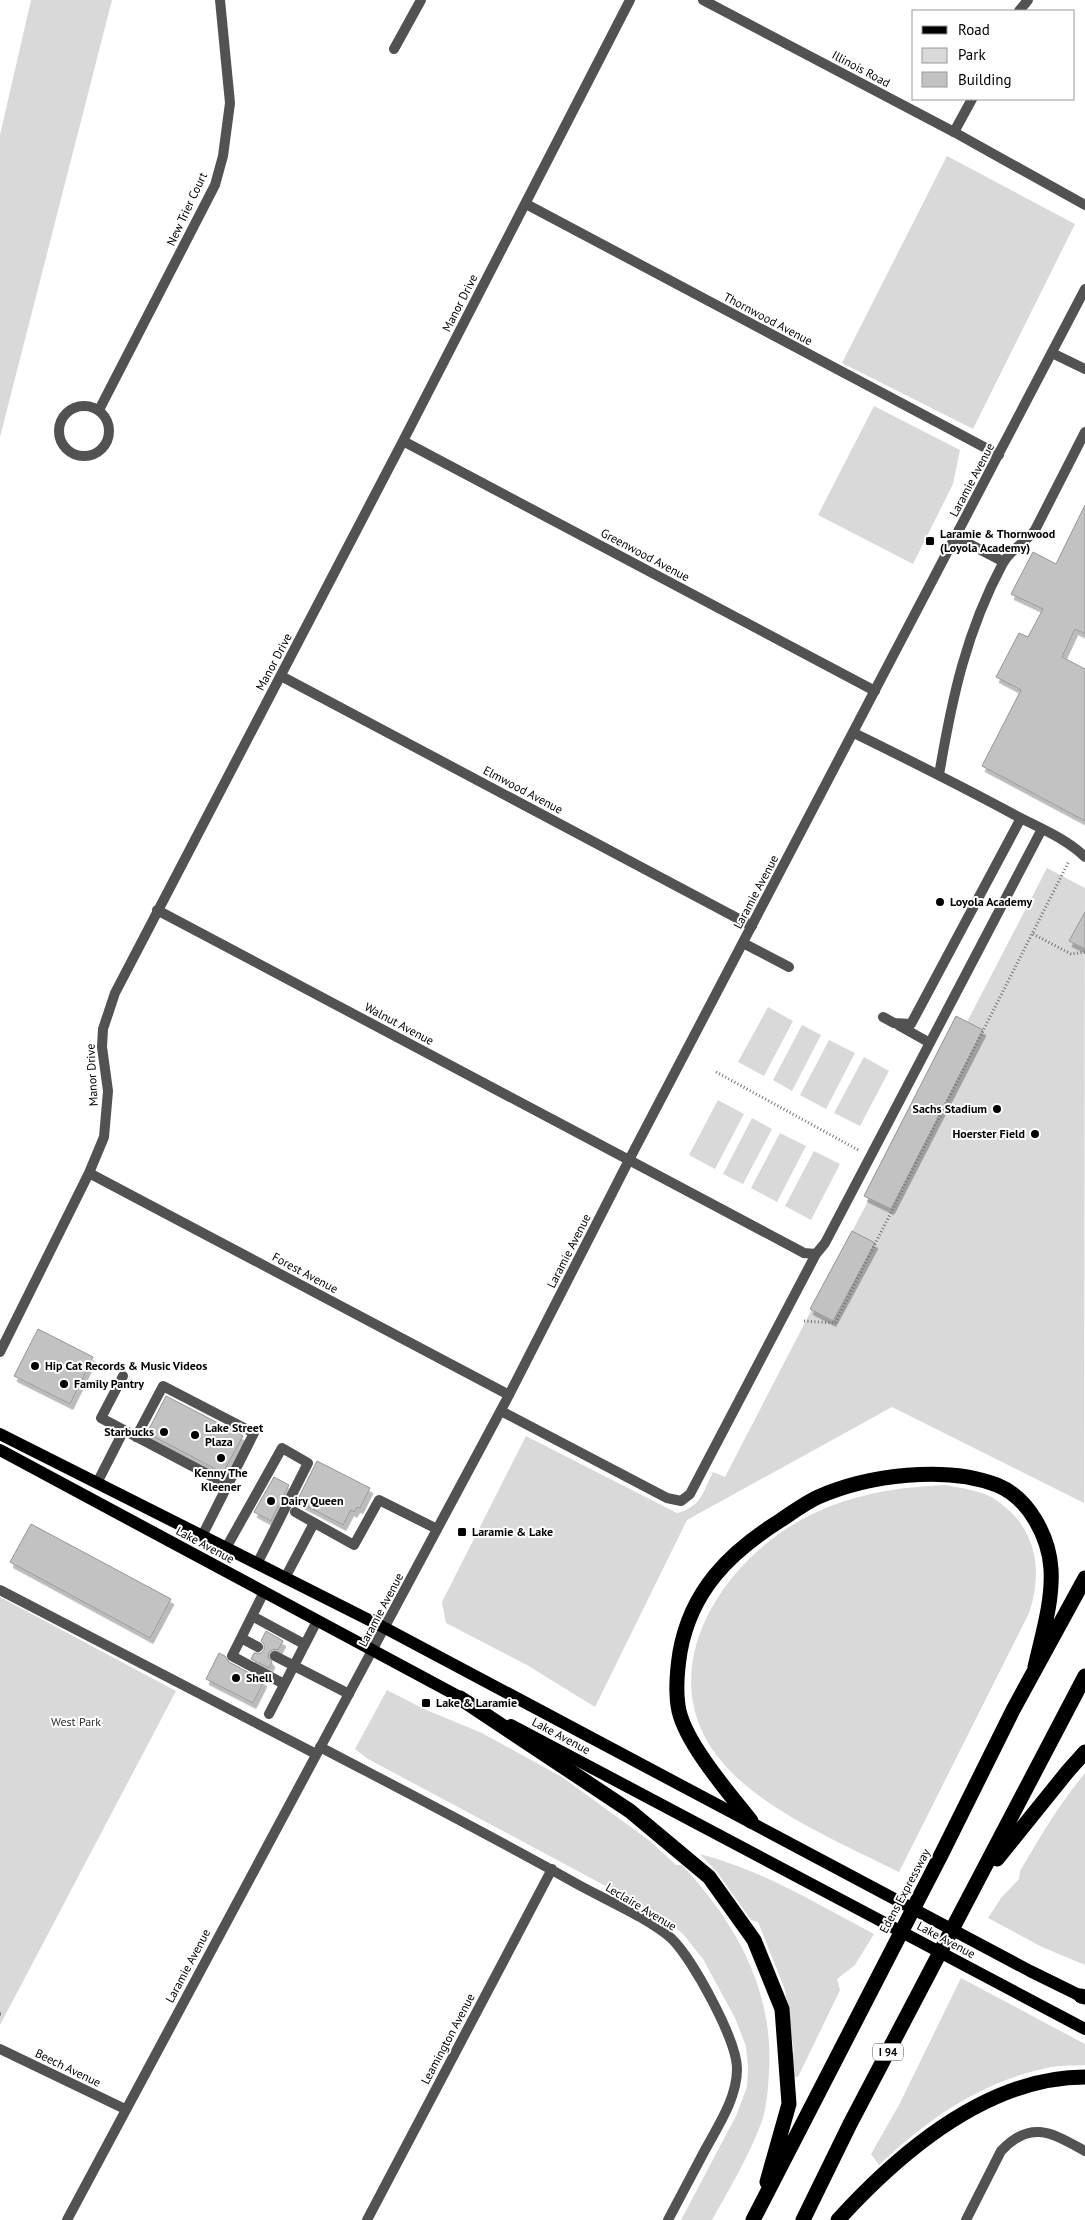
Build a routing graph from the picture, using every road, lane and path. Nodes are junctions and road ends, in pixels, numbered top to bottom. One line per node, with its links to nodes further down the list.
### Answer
1 (220, 0): 16 (street, New Trier Court)
2 (420, 0): 8 (street)
3 (630, 0): 11 (street, Manor Drive)
4 (703, 0): 6 (street, Illinois Road)
5 (1028, 0): 7 (street)
6 (716, 3): 10 (street, Illinois Road)
7 (1020, 10)
8 (394, 49)
9 (971, 100): 10 (street)
10 (954, 132): 12 (street, Illinois Road)
11 (526, 204): 18 (street, Manor Drive); 19 (street, Thornwood Avenue)
12 (1085, 204)
13 (1085, 290): 14 (street, Laramie Avenue)
14 (1052, 353): 15 (street); 19 (street, Laramie Avenue)
15 (1085, 369)
16 (98, 410): 16 (street)
17 (1085, 432): 21 (street)
18 (404, 441): 22 (street, Manor Drive); 23 (street, Greenwood Avenue)
19 (999, 455): 20 (street, Laramie Avenue)
20 (956, 537): 21 (street); 23 (street, Laramie Avenue)
21 (1004, 562): 25 (street)
22 (281, 676): 30 (street, Manor Drive); 31 (street, Elmwood Avenue)
23 (875, 691): 24 (street, Laramie Avenue)
24 (854, 733): 25 (street); 31 (street, Laramie Avenue)
25 (939, 774): 26 (street)
26 (1021, 818): 27 (street); 37 (street)
27 (1042, 829): 28 (street); 38 (street)
28 (1075, 849): 29 (street); 32 (path)
29 (1085, 857)
30 (157, 910): 41 (street, Walnut Avenue); 42 (street, Manor Drive)
31 (752, 926): 33 (street, Laramie Avenue)
32 (1033, 934): 34 (path); 44 (path)
33 (744, 943): 35 (street); 41 (street, Laramie Avenue)
34 (1085, 952)
35 (789, 967)
36 (883, 1017): 37 (street)
37 (894, 1023): 38 (street)
38 (929, 1045): 43 (street)
39 (716, 1072): 40 (path)
40 (863, 1152)
41 (629, 1160): 43 (street, Walnut Avenue); 47 (street, Laramie Avenue)
42 (89, 1173): 45 (street, Manor Drive); 47 (street, Forest Avenue)
43 (816, 1254): 48 (street)
44 (804, 1321)
45 (0, 1352)
46 (123, 1376): 49 (street)
47 (509, 1395): 48 (street, Laramie Avenue)
48 (501, 1411): 57 (street, Laramie Avenue)
49 (124, 1430): 51 (street); 53 (street)
50 (0, 1434): 53 (main road, Lake Avenue)
51 (136, 1437): 54 (street); 54 (street)
52 (0, 1450): 64 (main road, Lake Avenue)
53 (97, 1483): 58 (main road, Lake Avenue)
54 (228, 1485): 58 (street)
55 (294, 1512): 56 (street)
56 (314, 1523): 57 (street); 61 (street)
57 (438, 1529): 67 (street, Laramie Avenue)
58 (202, 1536): 59 (main road, Lake Avenue)
59 (226, 1548): 60 (main road, Lake Avenue); 60 (street)
60 (257, 1564): 61 (main road, Lake Avenue)
61 (285, 1578): 67 (main road, Lake Avenue)
62 (1085, 1578): 74 (highway, Edens Expressway)
63 (0, 1590): 80 (street, Leclaire Avenue)
64 (264, 1592): 65 (street); 66 (main road, Lake Avenue)
65 (252, 1616): 68 (street); 69 (street)
66 (316, 1621): 69 (street); 71 (main road, Lake Avenue)
67 (385, 1628): 71 (street, Laramie Avenue); 82 (main road, Lake Avenue)
68 (241, 1638): 70 (street); 76 (street)
69 (304, 1644): 73 (street)
70 (258, 1647)
71 (373, 1651): 77 (street, Laramie Avenue); 78 (main road, Lake Avenue)
72 (275, 1656): 73 (street)
73 (294, 1666): 76 (street); 77 (street)
74 (1035, 1667): 82 (highway); 91 (highway, Edens Expressway)
75 (1085, 1676): 84 (highway, I 94)
76 (284, 1684): 79 (street)
77 (349, 1694): 80 (street, Laramie Avenue)
78 (460, 1698): 86 (main road, Lake Avenue); 91 (highway)
79 (269, 1714)
80 (318, 1750): 83 (street, Leclaire Avenue); 89 (street, Laramie Avenue)
81 (1085, 1752): 84 (highway)
82 (751, 1822): 85 (main road, Lake Avenue)
83 (552, 1869): 93 (street, Leamington Avenue); 94 (street, Leclaire Avenue)
84 (975, 1885): 95 (highway, I 94)
85 (1084, 1997)
86 (1085, 2029)
87 (0, 2049): 89 (street, Beech Avenue)
88 (1085, 2077): 96 (highway)
89 (125, 2109): 92 (street, Laramie Avenue)
90 (1085, 2151): 97 (street)
91 (757, 2214)
92 (67, 2220)
93 (367, 2220)
94 (668, 2220)
95 (802, 2220)
96 (838, 2220)
97 (966, 2220)

